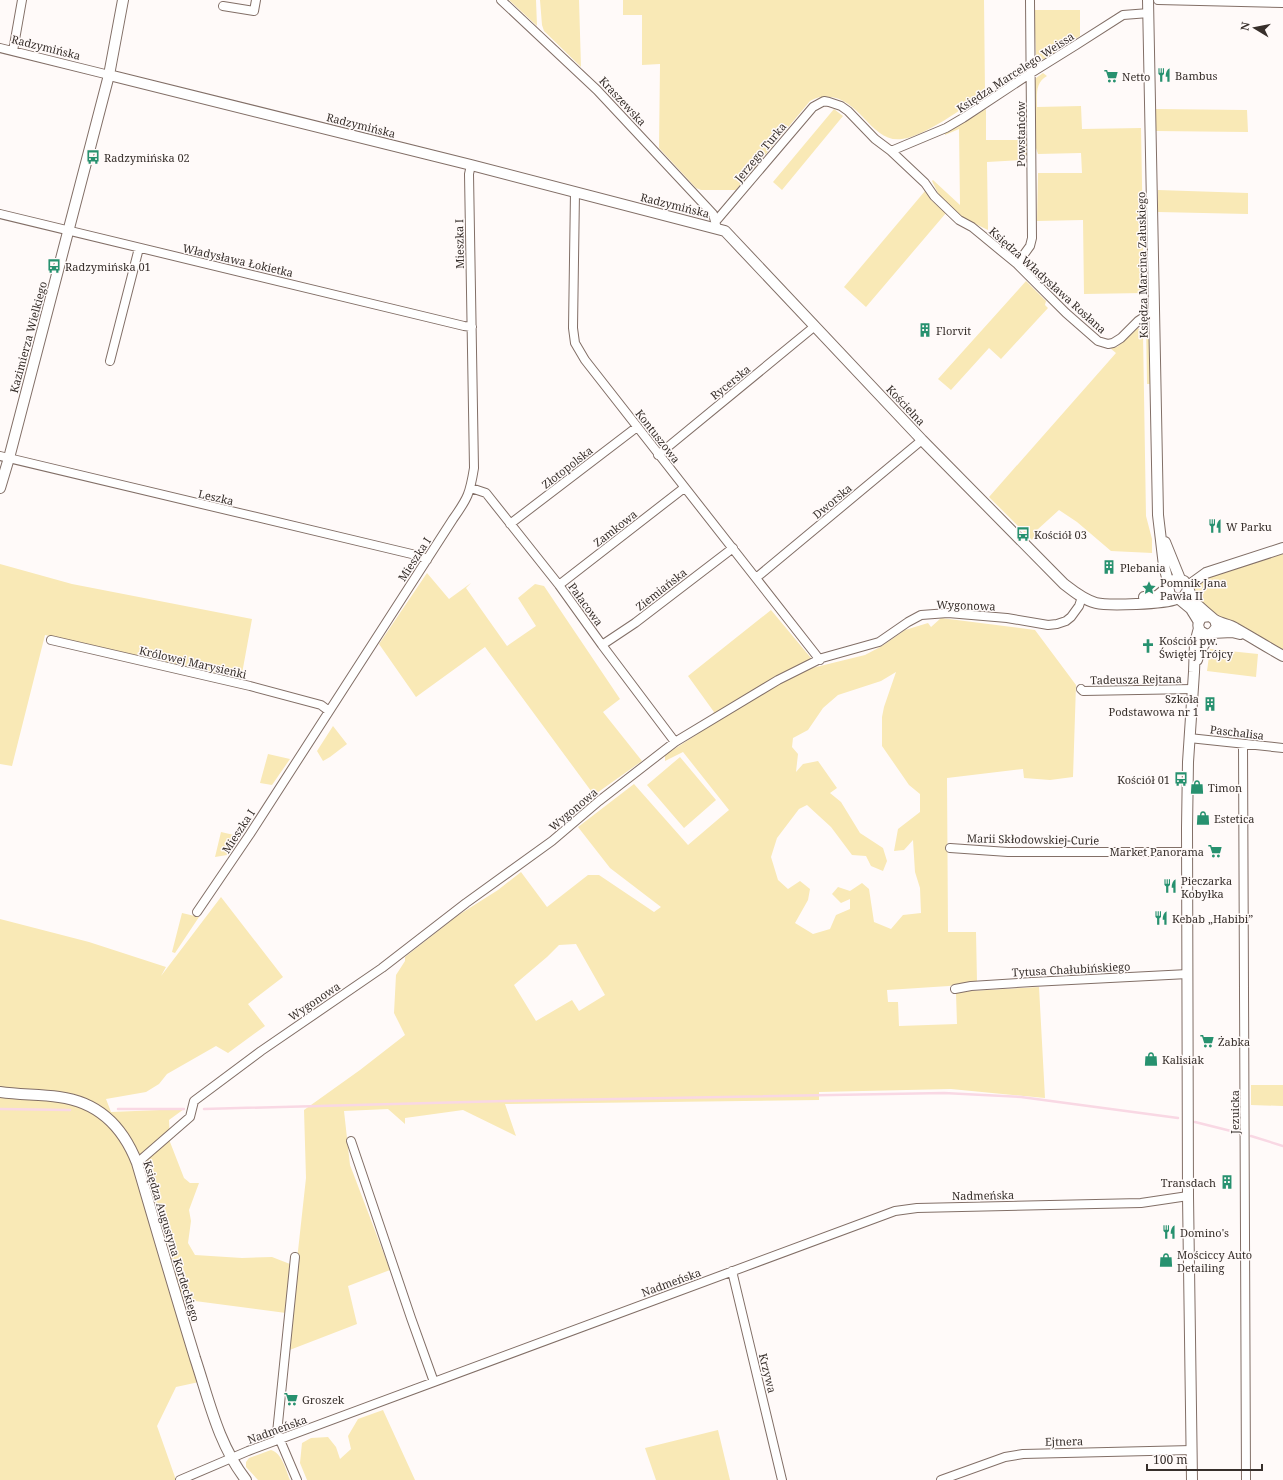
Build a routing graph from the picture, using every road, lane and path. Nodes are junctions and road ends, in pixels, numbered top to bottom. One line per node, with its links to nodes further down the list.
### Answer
1 (22, 0): 12 (street)
2 (123, 0): 14 (street, Kazimierza Wielkiego)
3 (256, 0): 9 (street)
4 (501, 0): 20 (street, Kraszewska)
5 (1030, 0): 13 (street, Powstańców)
6 (1148, 0): 10 (street, Księdza Marcina Załuskiego)
7 (1158, 0): 8 (street)
8 (1283, 2)
9 (223, 6)
10 (1148, 13): 13 (street, Księdza Marcelego Weissa); 24 (street, Księdza Marcina Załuskiego)
11 (0, 48): 12 (street, Radzymińska)
12 (13, 51): 14 (street, Radzymińska)
13 (1031, 73): 16 (street, Księdza Marcelego Weissa); 23 (street, Powstańców)
14 (109, 75): 17 (street, Radzymińska); 21 (street, Kazimierza Wielkiego)
15 (824, 101): 16 (street, Księdza Władysława Rosłana); 20 (street, Jerzego Turka)
16 (891, 151): 23 (street, Księdza Władysława Rosłana)
17 (471, 165): 18 (street, Radzymińska); 25 (street, Mieszka I)
18 (575, 192): 20 (street, Radzymińska); 28 (street, Kontuszowa)
19 (0, 214): 21 (street, Władysława Łokietka)
20 (716, 224): 26 (street, Kościelna)
21 (68, 231): 22 (street, Władysława Łokietka); 31 (street, Kazimierza Wielkiego)
22 (139, 248): 25 (street, Władysława Łokietka); 27 (street)
23 (1017, 264): 24 (street, Księdza Władysława Rosłana)
24 (1155, 317): 36 (street, Księdza Marcina Załuskiego)
25 (472, 326): 33 (street, Mieszka I)
26 (815, 326): 29 (street, Kościelna); 30 (street, Rycerska)
27 (110, 361)
28 (637, 427): 30 (street, Kontuszowa); 35 (street, Złotopolska)
29 (922, 440): 40 (street, Dworska); 45 (street, Kościelna)
30 (658, 455): 34 (street, Kontuszowa)
31 (5, 457): 32 (street, Kazimierza Wielkiego); 39 (street, Leszka)
32 (0, 488)
33 (471, 488): 35 (street, Pałacowa); 39 (street, Mieszka I)
34 (684, 488): 37 (street, Kontuszowa); 42 (street, Zamkowa)
35 (510, 524): 42 (street, Pałacowa)
36 (1159, 530): 41 (street, Księdza Marcina Załuskiego); 43 (street, Księdza Marcina Załuskiego)
37 (733, 548): 40 (street, Kontuszowa); 51 (street, Ziemiańska)
38 (1283, 548): 41 (street)
39 (427, 560): 57 (street, Mieszka I)
40 (756, 578): 53 (street, Kontuszowa)
41 (1185, 584): 43 (street); 44 (street); 46 (street, Księdza Marcina Załuskiego)
42 (559, 585): 51 (street, Pałacowa)
43 (1168, 586): 44 (street); 45 (street)
44 (1178, 599): 45 (street, Kościelna); 47 (street)
45 (1081, 602): 53 (street, Wygonowa)
46 (1213, 618): 47 (street); 48 (street); 49 (street)
47 (1199, 625): 48 (street); 54 (street)
48 (1211, 634): 49 (street); 54 (street)
49 (1253, 639): 52 (street)
50 (51, 640): 57 (street, Królowej Marysieńki)
51 (602, 645): 59 (street, Pałacowa)
52 (1283, 656)
53 (820, 660): 59 (street, Wygonowa)
54 (1194, 672): 56 (street)
55 (1081, 689): 56 (street, Tadeusza Rejtana)
56 (1193, 689): 58 (street)
57 (329, 711): 64 (street, Mieszka I)
58 (1189, 738): 60 (street, Paschalisa); 63 (street)
59 (675, 742): 69 (street, Wygonowa)
60 (1243, 744): 61 (street, Paschalisa); 83 (street, Jezuicka)
61 (1283, 748)
62 (950, 848): 63 (street, Marii Skłodowskiej-Curie)
63 (1187, 852): 65 (street)
64 (197, 912)
65 (1188, 974): 66 (street, Tytusa Chałubińskiego); 70 (street)
66 (955, 989)
67 (0, 1092): 69 (street, Księdza Augustyna Kordeckiego)
68 (350, 1141): 73 (street)
69 (137, 1163): 76 (street, Księdza Augustyna Kordeckiego)
70 (1188, 1196): 72 (street, Nadmeńska); 75 (street)
71 (295, 1257): 74 (street)
72 (732, 1271): 73 (street, Nadmeńska); 80 (street, Krzywa)
73 (434, 1382): 74 (street, Nadmeńska)
74 (279, 1440): 76 (street, Nadmeńska); 79 (street)
75 (1192, 1450): 81 (street, Ejtnera); 82 (street)
76 (231, 1458): 77 (street, Nadmeńska); 78 (street, Księdza Augustyna Kordeckiego)
77 (180, 1480)
78 (246, 1480)
79 (297, 1480)
80 (782, 1480)
81 (941, 1480)
82 (1192, 1480)
83 (1246, 1480)

